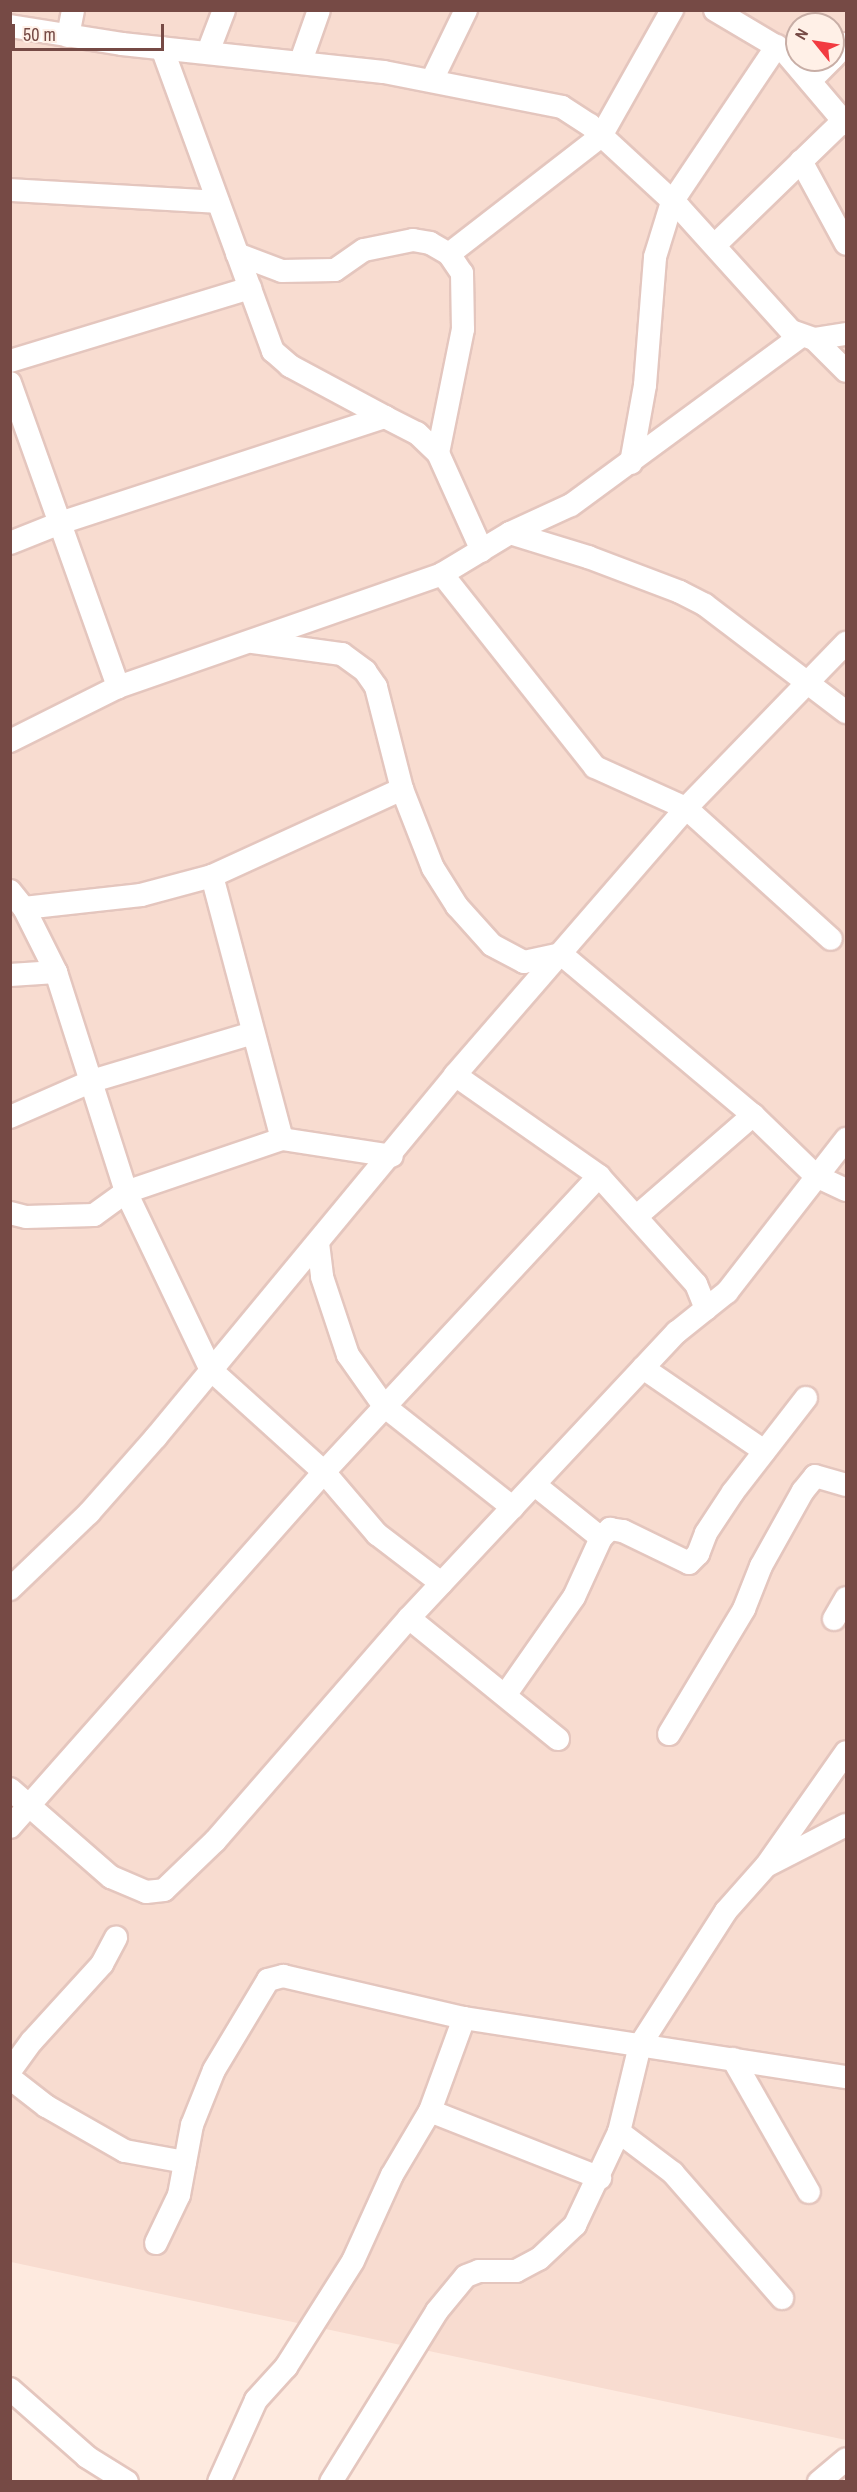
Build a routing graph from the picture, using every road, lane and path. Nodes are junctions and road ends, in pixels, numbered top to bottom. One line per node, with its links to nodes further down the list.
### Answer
1 (73, 10): 8 (street)
2 (224, 10): 11 (street)
3 (319, 10): 12 (street)
4 (466, 10): 14 (street)
5 (672, 10): 17 (street)
6 (730, 14): 9 (street)
7 (10, 26): 8 (street)
8 (68, 36): 10 (street)
9 (777, 46): 15 (street); 21 (street)
10 (162, 48): 11 (street); 20 (street)
11 (208, 52): 12 (street)
12 (301, 61): 14 (street)
13 (819, 72): 15 (street)
14 (432, 80): 17 (street)
15 (810, 81): 16 (street)
16 (845, 122): 18 (street)
17 (601, 136): 21 (street); 25 (street)
18 (801, 161): 22 (street); 23 (street)
19 (10, 190): 20 (street)
20 (218, 202): 24 (street)
21 (672, 202): 22 (street); 34 (street)
22 (716, 244): 28 (street)
23 (846, 244)
24 (237, 254): 25 (street); 26 (street)
25 (449, 254): 33 (street)
26 (250, 288): 29 (street); 32 (street)
27 (846, 334): 28 (street)
28 (807, 338): 30 (street); 34 (street)
29 (10, 361)
30 (846, 371)
31 (10, 383): 35 (street)
32 (385, 417): 33 (street); 35 (street)
33 (438, 453): 38 (street)
34 (631, 463): 36 (street)
35 (60, 523): 37 (street); 43 (street)
36 (510, 533): 38 (street); 42 (street)
37 (10, 543)
38 (482, 551): 39 (street)
39 (442, 574): 40 (street); 47 (street)
40 (249, 642): 43 (street); 46 (street)
41 (846, 644): 42 (street)
42 (809, 684): 44 (street); 47 (street)
43 (118, 687): 45 (street)
44 (846, 712)
45 (10, 741)
46 (402, 789): 48 (street); 51 (street)
47 (686, 808): 50 (street); 51 (street)
48 (212, 876): 49 (street); 54 (street)
49 (17, 900): 52 (street)
50 (831, 939)
51 (561, 954): 55 (street); 57 (street)
52 (56, 972): 53 (street); 56 (street)
53 (10, 975)
54 (254, 1033): 56 (street); 59 (street)
55 (455, 1075): 61 (street); 62 (street)
56 (92, 1081): 58 (street); 65 (street)
57 (753, 1115): 63 (street); 67 (street)
58 (10, 1117)
59 (282, 1139): 61 (street); 65 (street)
60 (846, 1139): 63 (street)
61 (392, 1156): 68 (street)
62 (599, 1176): 67 (street); 73 (street)
63 (816, 1176): 64 (street); 69 (street)
64 (846, 1190)
65 (126, 1192): 66 (street); 71 (street)
66 (10, 1213)
67 (637, 1216): 69 (street)
68 (318, 1243): 71 (street); 73 (street)
69 (706, 1309): 70 (street)
70 (643, 1368): 74 (street); 76 (street)
71 (211, 1370): 75 (street); 81 (street)
72 (806, 1398): 74 (street)
73 (384, 1406): 75 (street); 78 (street)
74 (764, 1451): 79 (street)
75 (324, 1472): 80 (street); 90 (street)
76 (535, 1485): 78 (street); 79 (street)
77 (846, 1485): 86 (street)
78 (513, 1508): 80 (street)
79 (601, 1538): 85 (street)
80 (441, 1583): 83 (street)
81 (10, 1590)
82 (846, 1598): 84 (street)
83 (409, 1618): 85 (street); 90 (street)
84 (834, 1619)
85 (506, 1694): 87 (street)
86 (669, 1734)
87 (558, 1739)
88 (846, 1752): 93 (street)
89 (10, 1789): 90 (street)
90 (31, 1805): 92 (street)
91 (846, 1825): 93 (street)
92 (10, 1827)
93 (766, 1866): 96 (street)
94 (116, 1938): 98 (street)
95 (464, 2018): 96 (street); 101 (street); 103 (street)
96 (640, 2045): 97 (street); 102 (street)
97 (733, 2059): 99 (street); 105 (street)
98 (10, 2071)
99 (846, 2077)
100 (10, 2078): 103 (street)
101 (430, 2111): 104 (street); 111 (street)
102 (619, 2132): 104 (street); 107 (street)
103 (185, 2162): 106 (street)
104 (600, 2178): 112 (street)
105 (809, 2192)
106 (156, 2243)
107 (782, 2298)
108 (10, 2389): 110 (street)
109 (846, 2459): 113 (street)
110 (127, 2481)
111 (219, 2481)
112 (331, 2481)
113 (819, 2481)

